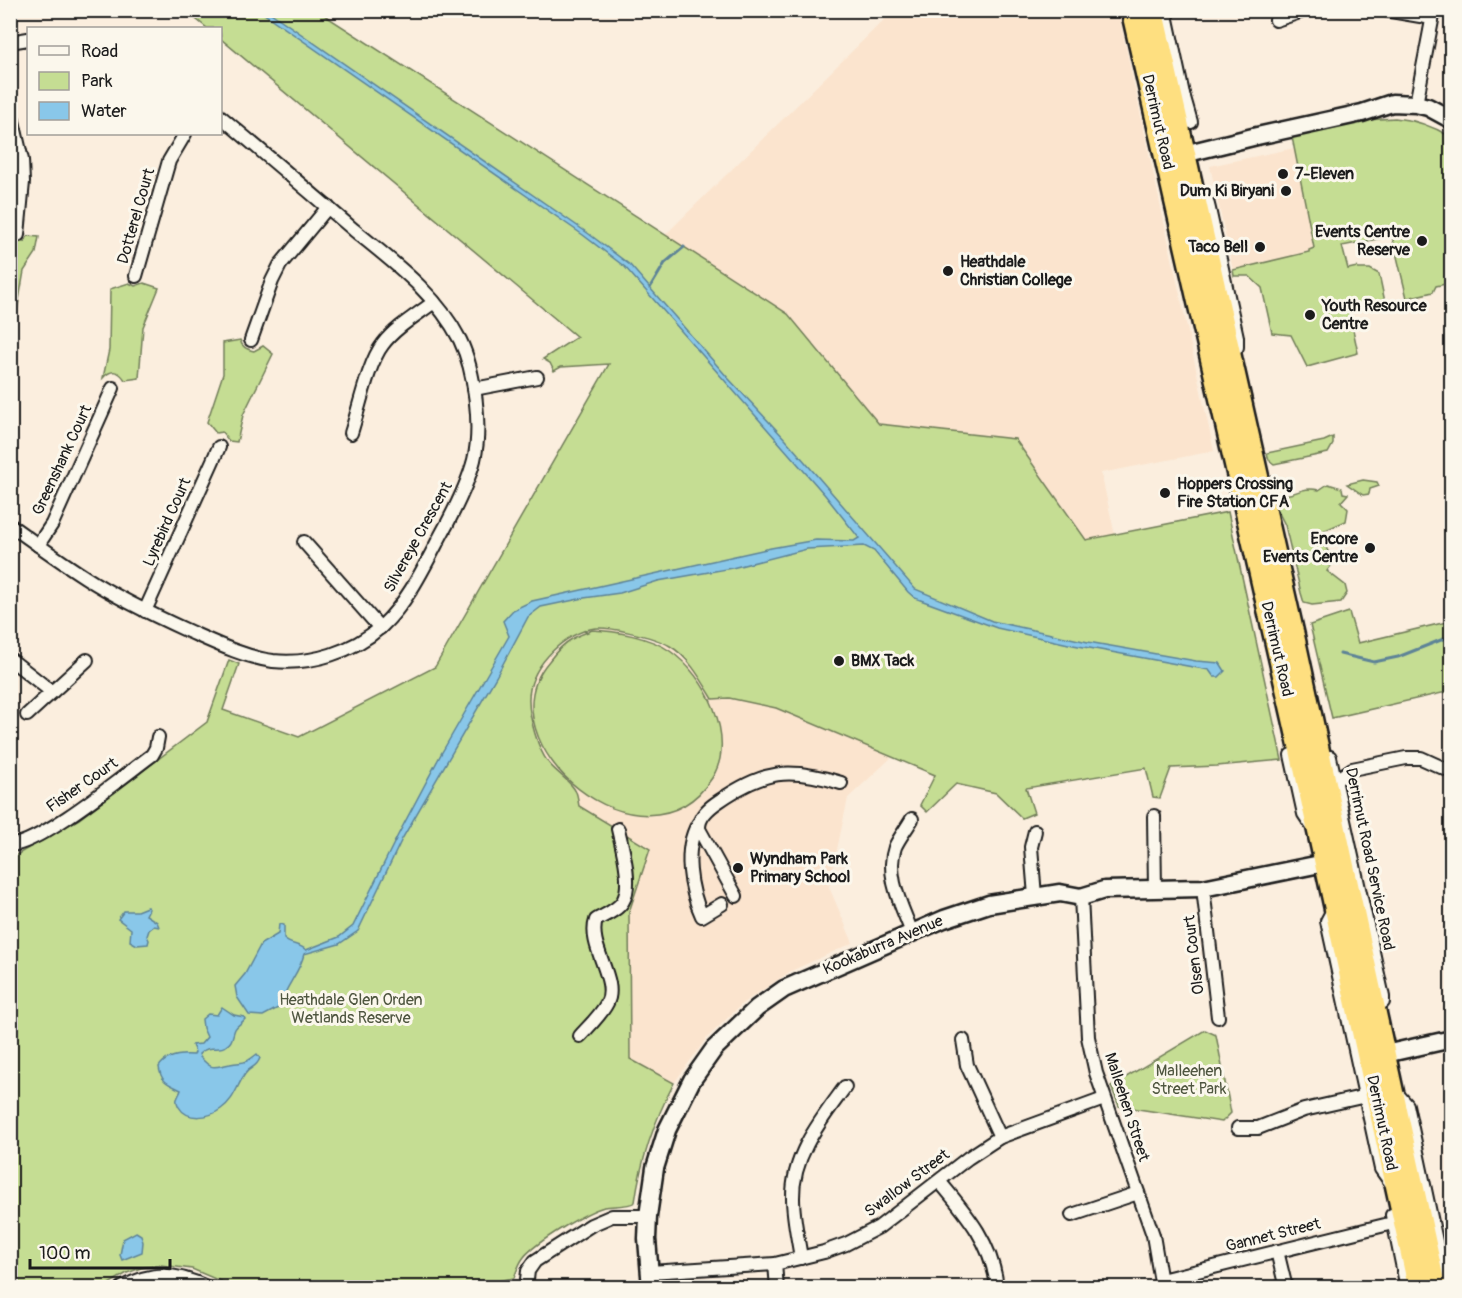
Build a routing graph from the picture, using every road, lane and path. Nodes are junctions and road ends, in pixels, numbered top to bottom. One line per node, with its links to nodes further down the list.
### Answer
1 (1132, 10): 18 (highway, Derrimut Road)
2 (1152, 10): 10 (highway, Derrimut Road)
3 (1165, 10): 10 (street)
4 (1306, 10): 7 (street)
5 (1385, 10): 6 (street)
6 (1433, 14): 12 (street)
7 (1276, 20)
8 (27, 39): 9 (street)
9 (10, 42)
10 (1178, 97): 15 (street); 18 (highway, Derrimut Road)
11 (10, 108): 22 (street)
12 (1416, 108): 14 (street); 16 (street); 18 (street)
13 (222, 118): 20 (street, Silvereye Crescent)
14 (1452, 120)
15 (1191, 122)
16 (1452, 127)
17 (184, 135): 23 (street, Dotterel Court)
18 (1178, 153): 19 (highway, Derrimut Road); 21 (highway, Derrimut Road)
19 (1194, 199): 21 (highway); 31 (highway, Derrimut Road)
20 (328, 207): 24 (street, Silvereye Crescent); 25 (street)
21 (1183, 233): 31 (highway, Derrimut Road)
22 (18, 235)
23 (136, 276)
24 (434, 302): 28 (street, Silvereye Crescent); 29 (street)
25 (252, 340)
26 (537, 377): 28 (street)
27 (113, 388): 34 (street, Greenshank Court)
28 (474, 389): 36 (street, Silvereye Crescent)
29 (351, 433)
30 (219, 447): 35 (street, Lyrebird Court)
31 (1249, 485): 41 (highway, Derrimut Road); 52 (highway, Derrimut Road)
32 (10, 525): 34 (street, Silvereye Crescent)
33 (304, 542): 36 (street)
34 (38, 545): 35 (street, Silvereye Crescent)
35 (145, 611): 36 (street, Silvereye Crescent)
36 (380, 628)
37 (10, 659): 39 (street)
38 (87, 660): 39 (street)
39 (52, 692): 40 (street)
40 (27, 715)
41 (1311, 720): 44 (street, Derrimut Road Service Road); 52 (highway, Derrimut Road)
42 (158, 738): 51 (street, Fisher Court)
43 (1452, 772): 44 (street)
44 (1336, 780): 61 (street, Derrimut Road Service Road)
45 (841, 783): 48 (street)
46 (1154, 816): 54 (street)
47 (912, 819): 60 (street)
48 (698, 824): 55 (street); 58 (street)
49 (618, 829): 63 (street)
50 (1035, 831): 56 (street)
51 (10, 845)
52 (1334, 861): 53 (street, Kookaburra Avenue); 59 (highway, Derrimut Road); 61 (highway, Derrimut Road)
53 (1203, 888): 54 (street, Kookaburra Avenue); 62 (street, Olsen Court)
54 (1155, 890): 57 (street, Kookaburra Avenue)
55 (736, 896)
56 (1035, 896): 57 (street, Kookaburra Avenue); 60 (street, Kookaburra Avenue)
57 (1081, 897): 70 (street, Malleehen Street)
58 (722, 904)
59 (1335, 907): 66 (highway, Derrimut Road); 69 (street)
60 (912, 933): 78 (street, Kookaburra Avenue)
61 (1375, 1008): 66 (highway, Derrimut Road)
62 (1218, 1017)
63 (580, 1036)
64 (1452, 1039): 66 (street)
65 (963, 1040): 73 (street)
66 (1376, 1056): 68 (highway, Derrimut Road); 71 (highway, Derrimut Road)
67 (845, 1087): 81 (street)
68 (1394, 1094): 71 (highway); 76 (highway, Derrimut Road); 94 (street)
69 (1366, 1096): 72 (street); 76 (street)
70 (1104, 1099): 73 (street, Swallow Street); 75 (street, Malleehen Street)
71 (1380, 1112): 76 (highway, Derrimut Road)
72 (1238, 1128)
73 (999, 1137): 74 (street, Swallow Street)
74 (939, 1181): 81 (street, Swallow Street); 89 (street)
75 (1138, 1193): 77 (street); 84 (street, Malleehen Street)
76 (1405, 1199): 79 (highway); 93 (highway, Derrimut Road)
77 (1072, 1215)
78 (648, 1216): 83 (street, Kookaburra Avenue); 87 (street)
79 (1399, 1224): 80 (street, Gannet Street); 91 (street); 92 (highway)
80 (1276, 1251): 84 (street, Gannet Street); 90 (street)
81 (801, 1258): 82 (street, Swallow Street)
82 (775, 1264): 83 (street, Swallow Street); 88 (street)
83 (650, 1280)
84 (1162, 1284)
85 (122, 1287): 86 (street)
86 (209, 1287)
87 (526, 1287)
88 (777, 1287)
89 (997, 1287)
90 (1286, 1287)
91 (1407, 1287)
92 (1419, 1287)
93 (1435, 1287)
94 (1446, 1287)

